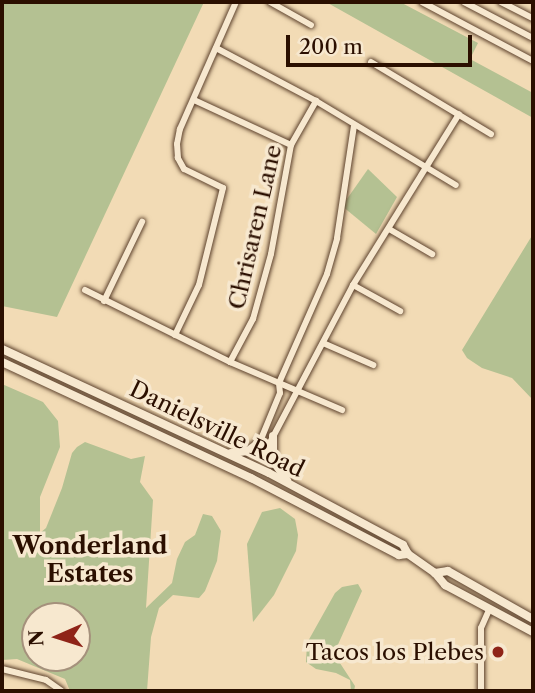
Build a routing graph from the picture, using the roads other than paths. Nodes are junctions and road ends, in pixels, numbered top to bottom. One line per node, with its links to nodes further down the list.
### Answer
1 (236, 2): 9 (street)
2 (270, 2): 7 (street)
3 (422, 2): 10 (street)
4 (466, 2): 8 (street)
5 (501, 2): 6 (street)
6 (533, 18)
7 (311, 25)
8 (533, 38)
9 (216, 48): 12 (street); 13 (street)
10 (533, 61)
11 (371, 62): 14 (street)
12 (194, 100): 17 (street); 27 (street)
13 (316, 101): 15 (street); 17 (street, Chrisaren Lane)
14 (459, 114): 16 (street); 18 (street)
15 (354, 126): 18 (street); 33 (street)
16 (491, 134)
17 (291, 145): 31 (street, Chrisaren Lane)
18 (426, 169): 19 (street); 21 (street)
19 (456, 185)
20 (142, 222): 25 (street)
21 (389, 229): 22 (street); 23 (street)
22 (432, 254)
23 (353, 285): 26 (street); 28 (street)
24 (85, 289): 25 (street)
25 (104, 301): 27 (street)
26 (400, 311)
27 (175, 335): 31 (street)
28 (323, 343): 32 (street); 34 (street)
29 (2, 349): 38 (main road, Danielsville Road)
30 (2, 362): 41 (main road, Danielsville Road)
31 (230, 362): 33 (street)
32 (373, 365)
33 (279, 383): 34 (street); 37 (street)
34 (295, 390): 35 (street); 36 (street)
35 (342, 410)
36 (273, 436): 39 (street); 42 (main road)
37 (260, 442): 38 (main road); 39 (street)
38 (227, 453): 40 (main road, Danielsville Road)
39 (257, 456): 40 (street)
40 (255, 466): 41 (street); 42 (main road, Danielsville Road)
41 (251, 478): 43 (main road, Danielsville Road)
42 (292, 485): 43 (main road, Danielsville Road)
43 (408, 554): 44 (main road, Danielsville Road)
44 (435, 573): 45 (main road, Danielsville Road); 46 (main road, Danielsville Road)
45 (489, 610): 47 (main road, Danielsville Road); 50 (street)
46 (533, 619)
47 (533, 632)
48 (2, 669): 49 (street)
49 (62, 691)
50 (481, 691)

